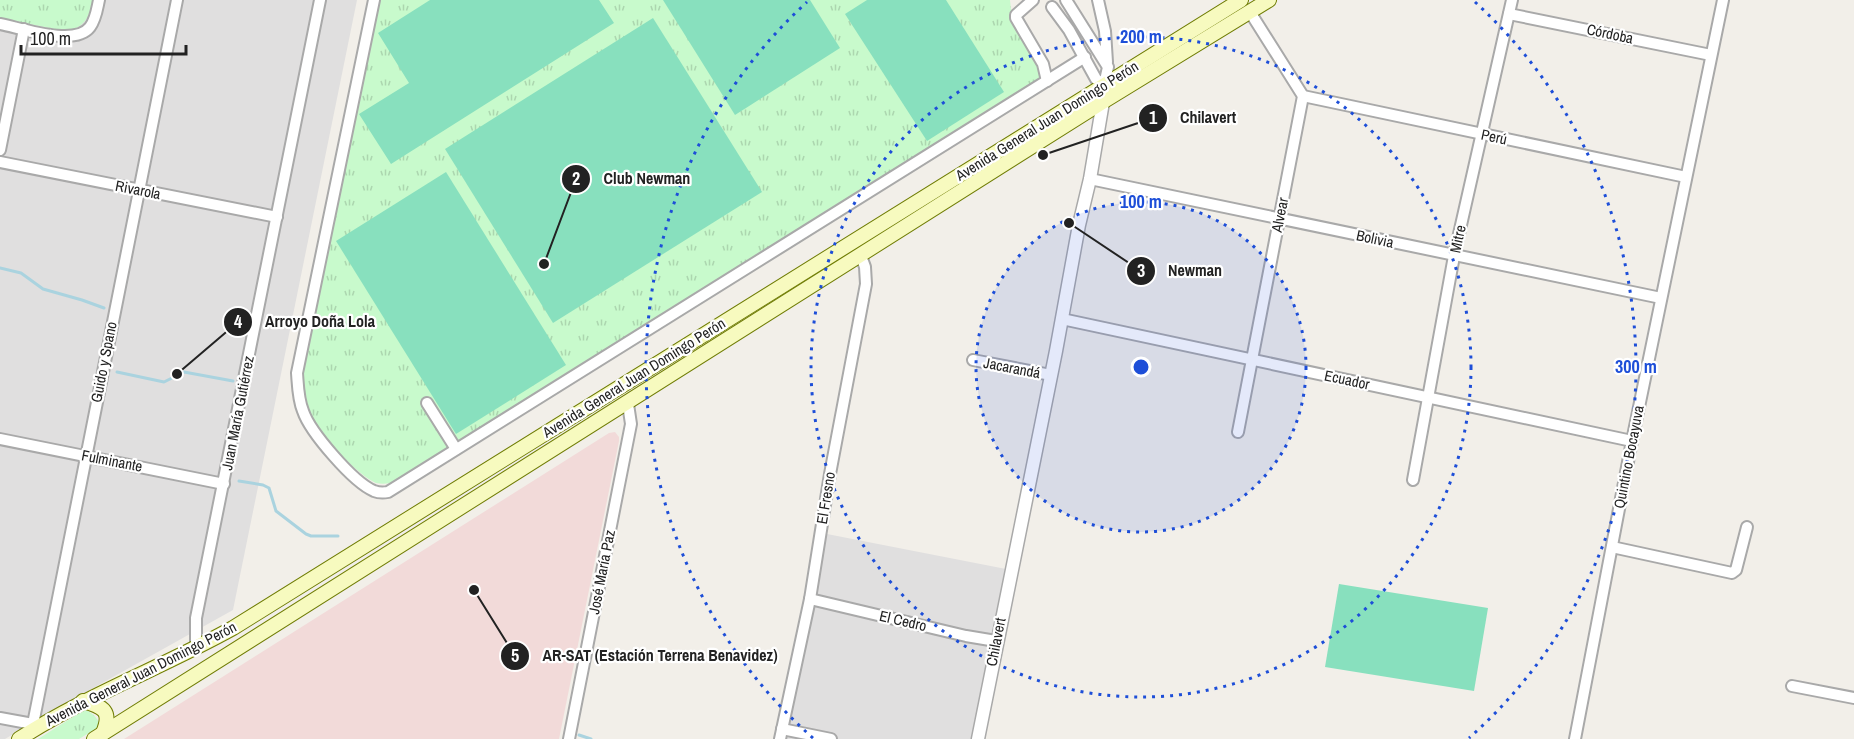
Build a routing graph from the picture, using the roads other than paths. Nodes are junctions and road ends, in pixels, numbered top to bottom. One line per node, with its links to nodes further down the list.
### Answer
1 (99, 0): 17 (street)
2 (177, 0): 30 (street, Guido y Spano)
3 (320, 0): 31 (street, Juan María Gutiérrez)
4 (374, 0): 46 (street)
5 (1033, 0): 21 (street)
6 (1037, 0): 13 (street)
7 (1065, 0): 13 (street); 20 (street)
8 (1098, 0): 20 (street)
9 (1241, 0): 22 (main road, Avenida General Juan Domingo Perón)
10 (1269, 0): 14 (main road, Avenida General Juan Domingo Perón)
11 (1512, 0): 15 (street, Mitre)
12 (1723, 0): 18 (street, Quintino Bocayuva)
13 (1052, 7): 19 (street)
14 (1250, 12): 23 (street); 24 (main road, Avenida General Juan Domingo Perón)
15 (1509, 14): 18 (street, Córdoba); 25 (street, Mitre)
16 (0, 24): 17 (street)
17 (24, 29): 26 (street)
18 (1711, 55): 28 (street, Quintino Bocayuva)
19 (1085, 57): 21 (street); 22 (street)
20 (1108, 67): 22 (street)
21 (1047, 81): 46 (street)
22 (1104, 85): 24 (street, Chilavert); 54 (main road, Avenida General Juan Domingo Perón)
23 (1303, 96): 25 (street, Perú); 32 (street, Alvear)
24 (1104, 101): 29 (street, Chilavert); 33 (main road, Avenida General Juan Domingo Perón)
25 (1482, 134): 28 (street, Perú); 34 (street, Mitre)
26 (0, 150)
27 (0, 162): 30 (street, Rivarola)
28 (1686, 177): 35 (street, Quintino Bocayuva)
29 (1090, 179): 32 (street, Bolivia); 36 (street, Chilavert)
30 (138, 189): 31 (street, Rivarola); 47 (street, Guido y Spano)
31 (277, 217): 49 (street, Juan María Gutiérrez)
32 (1280, 218): 34 (street, Bolivia); 37 (street, Alvear)
33 (861, 256): 42 (main road, Avenida General Juan Domingo Perón); 52 (street, El Fresno)
34 (1454, 256): 35 (street, Bolivia); 40 (street, Mitre)
35 (1661, 298): 45 (street, Quintino Bocayuva)
36 (1062, 319): 37 (street, Ecuador); 39 (street, Chilavert)
37 (1252, 359): 40 (street, Ecuador); 43 (street, Alvear)
38 (973, 360): 39 (street, Jacarandá)
39 (1051, 375): 53 (street, Chilavert)
40 (1427, 398): 45 (street, Ecuador); 48 (street, Mitre)
41 (427, 403): 46 (street)
42 (628, 404): 61 (main road, Avenida General Juan Domingo Perón); 63 (street, José María Paz)
43 (1238, 432)
44 (0, 439): 47 (street, Fulminante)
45 (1632, 441): 51 (street, Quintino Bocayuva)
46 (456, 449)
47 (85, 456): 49 (street, Fulminante); 59 (street, Guido y Spano)
48 (1413, 480)
49 (224, 484): 54 (street, Juan María Gutiérrez)
50 (1746, 527): 51 (street)
51 (1612, 547): 66 (street, Quintino Bocayuva)
52 (810, 599): 53 (street, El Cedro); 60 (street, El Fresno)
53 (996, 640): 65 (street, Chilavert)
54 (196, 649): 57 (main road, Avenida General Juan Domingo Perón)
55 (1792, 686): 56 (street)
56 (1854, 698)
57 (83, 701): 59 (main road, Avenida General Juan Domingo Perón); 61 (main road)
58 (0, 718): 59 (street)
59 (34, 727): 62 (main road, Avenida General Juan Domingo Perón)
60 (781, 734): 64 (street)
61 (98, 736)
62 (18, 739)
63 (569, 739)
64 (831, 739)
65 (978, 739)
66 (1575, 739)

